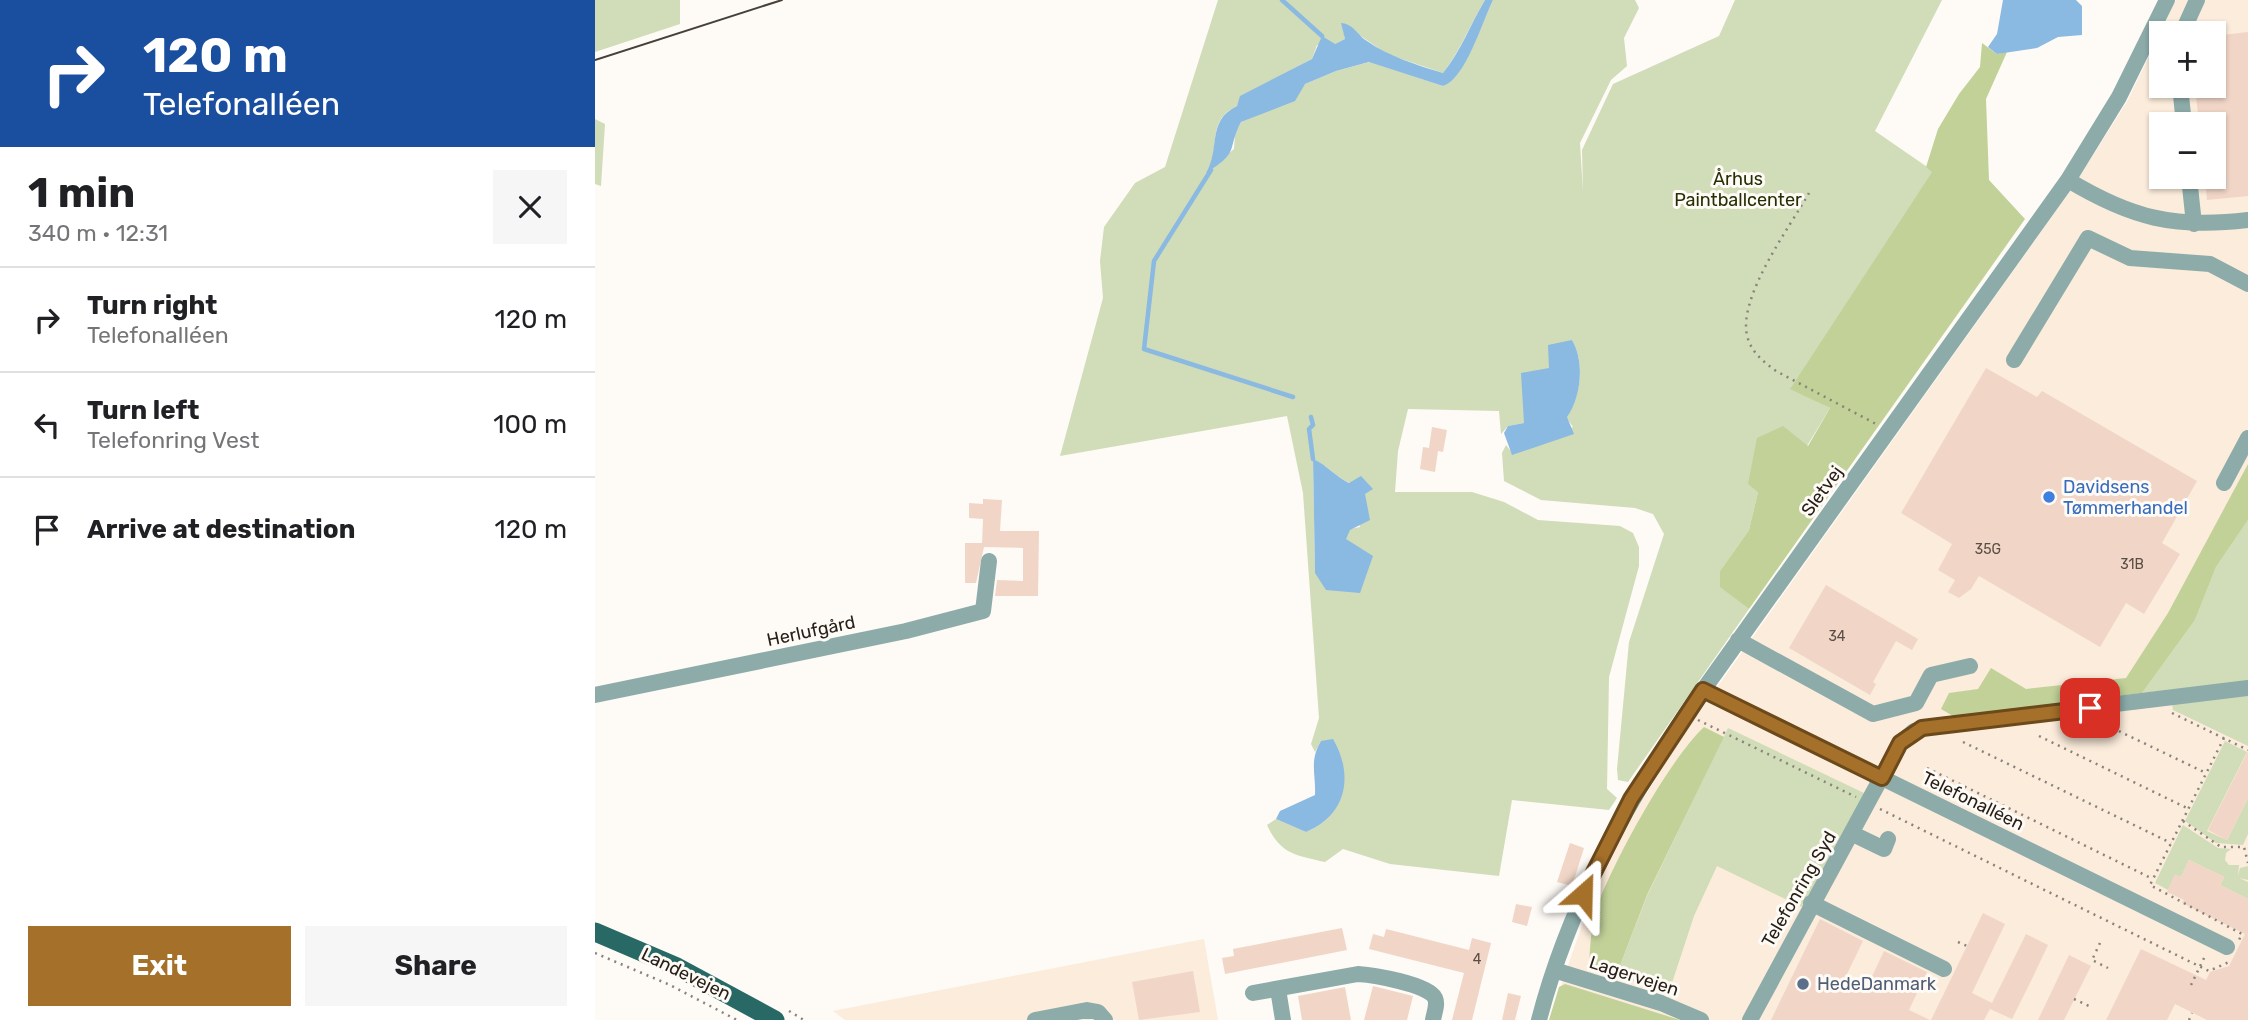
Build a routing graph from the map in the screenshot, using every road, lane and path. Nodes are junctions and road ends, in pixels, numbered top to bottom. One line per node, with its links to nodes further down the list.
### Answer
1 (2167, 0): 4 (street, Sletvej)
2 (2197, 0): 3 (street)
3 (2187, 21)
4 (2068, 180): 8 (street); 11 (street, Sletvej)
5 (2190, 189): 8 (street)
6 (1809, 193): 11 (path)
7 (2248, 220): 8 (street)
8 (2194, 224)
9 (2248, 284): 10 (street)
10 (2014, 360)
11 (1889, 430): 15 (street, Sletvej)
12 (2248, 438): 13 (street)
13 (2224, 483)
14 (989, 561): 19 (street, Herlufgård)
15 (1738, 640): 16 (street); 18 (street, Sletvej)
16 (1970, 666)
17 (2248, 688): 29 (street, Telefonring Syd)
18 (1703, 690): 21 (street, Sletvej); 29 (street, Telefonalléen)
19 (595, 695)
20 (2172, 713): 24 (path)
21 (1686, 714): 30 (path); 48 (street, Sletvej)
22 (2100, 722): 28 (path)
23 (2039, 736): 31 (path)
24 (2224, 738): 26 (path); 28 (path)
25 (1963, 742): 34 (path)
26 (2248, 750)
27 (1927, 768): 37 (path)
28 (2206, 773): 31 (path)
29 (1882, 778): 30 (street, Telefonring Syd); 43 (street, Telefonalléen)
30 (1868, 803): 33 (street, Telefonring Syd); 45 (path)
31 (2189, 808): 32 (path)
32 (2183, 821): 34 (path); 36 (path)
33 (1853, 834): 35 (street); 38 (street, Telefonring Syd)
34 (2171, 844): 37 (path)
35 (1886, 849)
36 (2248, 863)
37 (2153, 879): 43 (path)
38 (1811, 903): 47 (street); 63 (street, Telefonring Syd)
39 (595, 932): 56 (main road, Landevejen)
40 (1958, 942): 42 (path)
41 (2100, 943): 46 (path)
42 (1967, 946)
43 (2227, 947): 45 (path); 45 (path)
44 (595, 953): 55 (path)
45 (2200, 966): 49 (path)
46 (2108, 968)
47 (1944, 969)
48 (1554, 970): 61 (street, Sletvej); 62 (street, Lagervejen)
49 (2191, 985)
50 (1277, 989): 51 (street); 59 (street); 60 (street)
51 (1253, 993)
52 (2074, 999): 53 (path)
53 (2089, 1006)
54 (2192, 1013): 64 (path)
55 (737, 1020)
56 (775, 1020)
57 (1035, 1020): 58 (street)
58 (1105, 1020)
59 (1283, 1020)
60 (1433, 1020)
61 (1539, 1020)
62 (1701, 1020)
63 (1750, 1020)
64 (2189, 1020)

